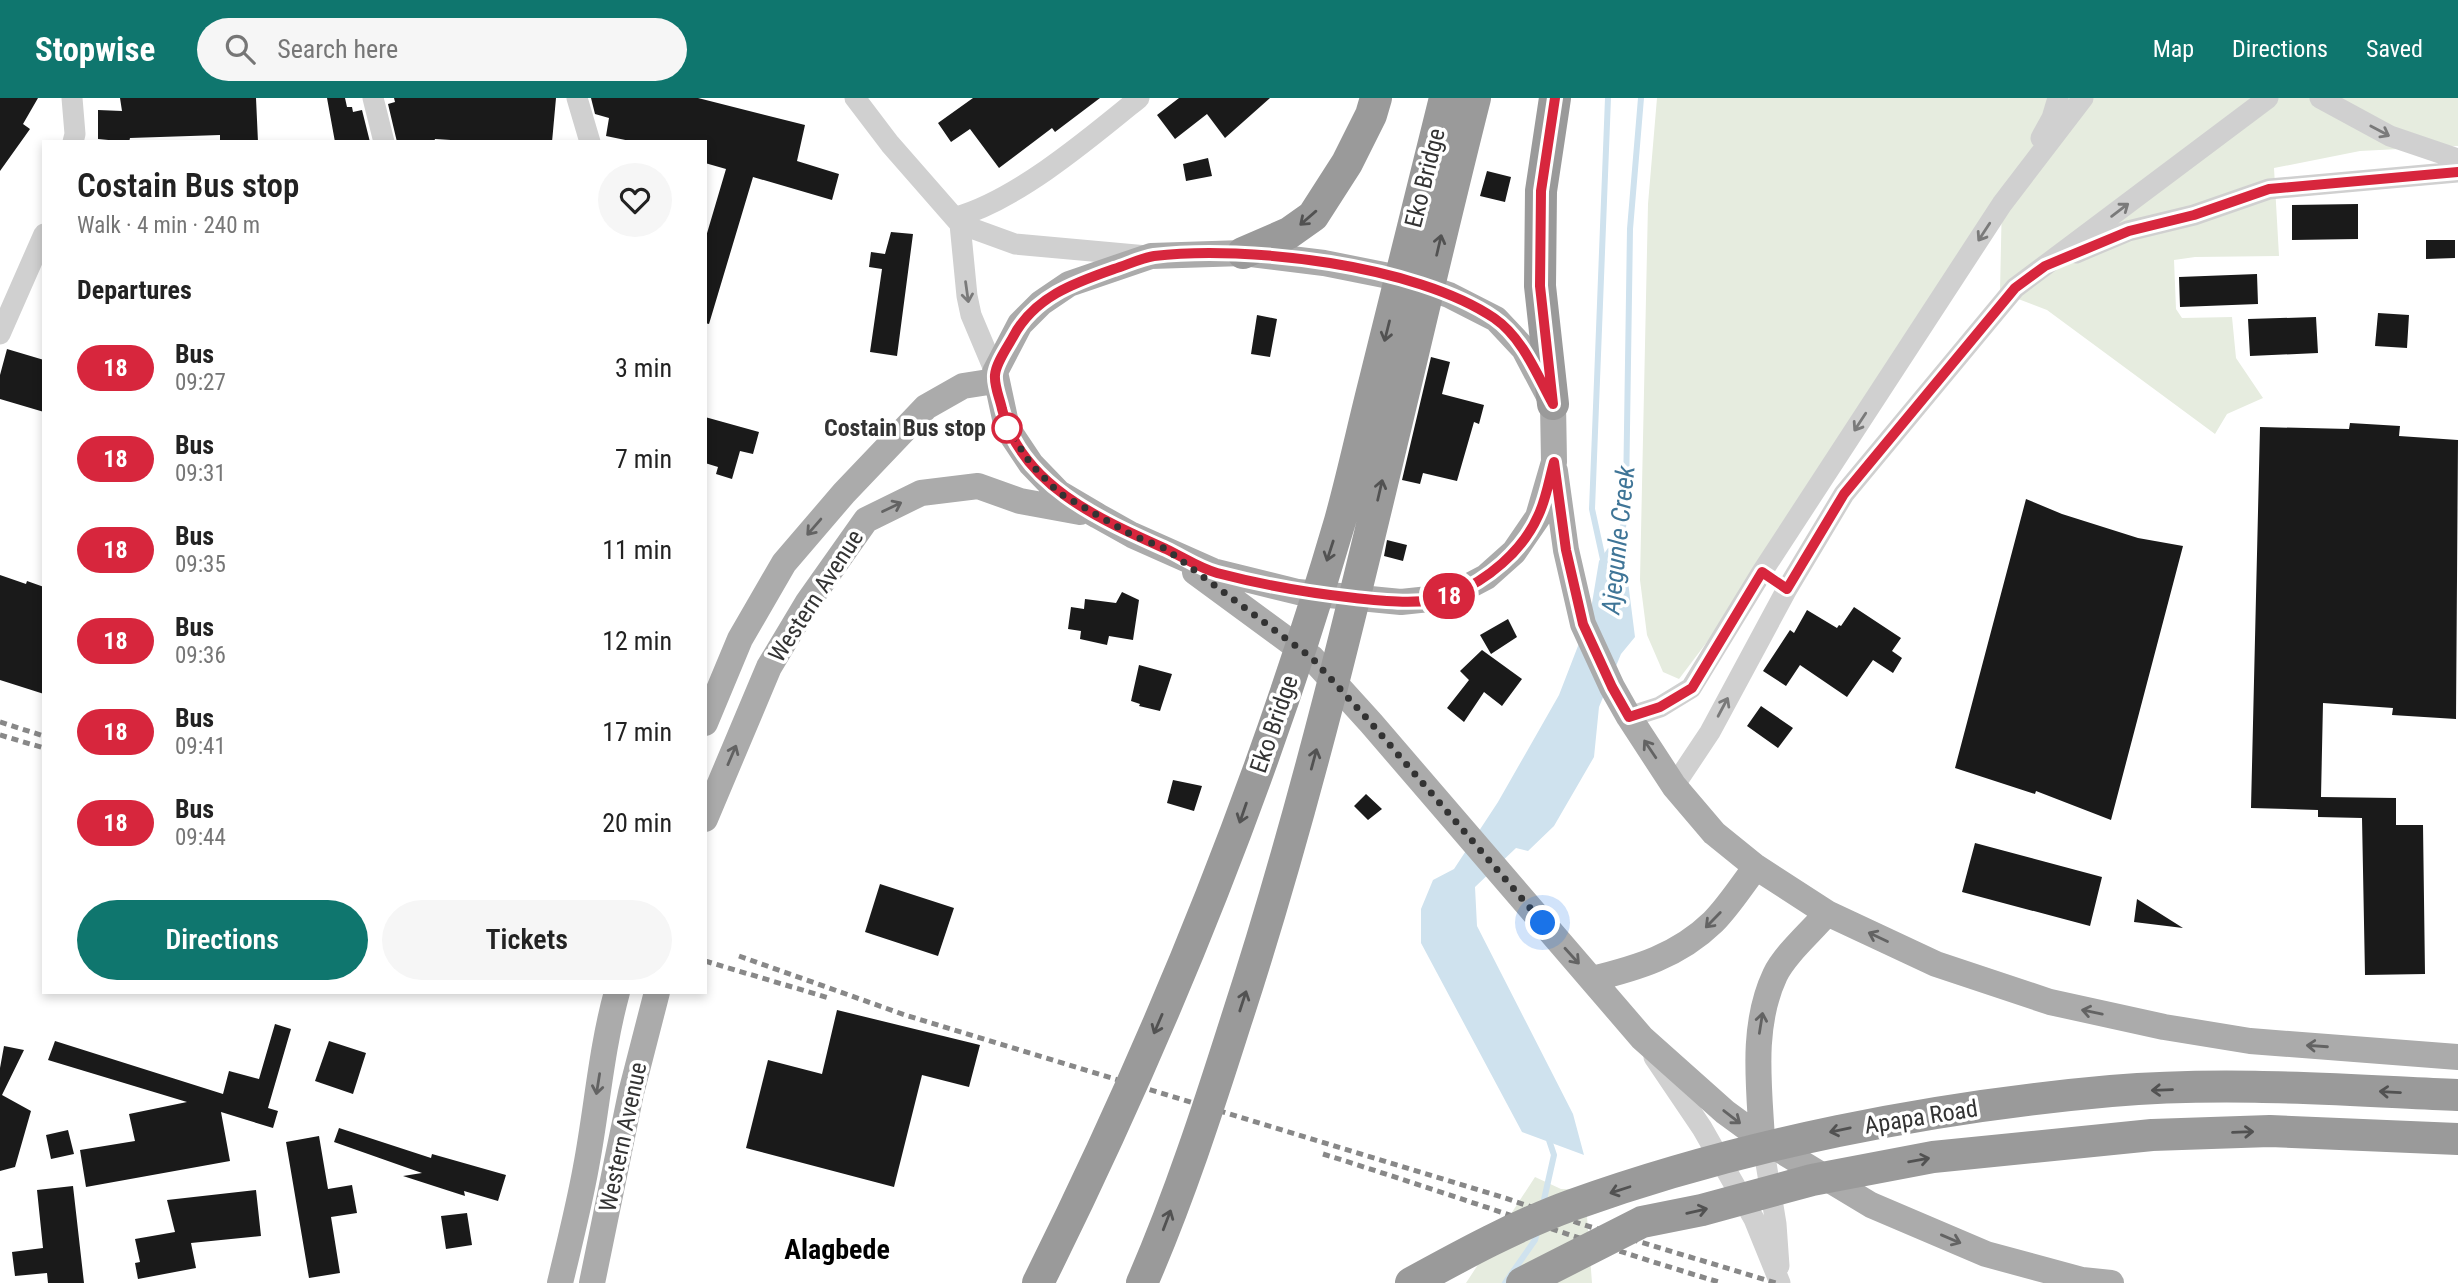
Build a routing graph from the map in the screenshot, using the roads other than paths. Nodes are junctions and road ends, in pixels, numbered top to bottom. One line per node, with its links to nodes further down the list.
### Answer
1 (72, 98): 14 (street)
2 (373, 98): 15 (street)
3 (577, 98): 16 (street)
4 (855, 98): 20 (street)
5 (1139, 98): 20 (street)
6 (1445, 98): 49 (highway, Eko Bridge, one-way to 49, bridge)
7 (1475, 98): 50 (highway, Eko Bridge, one-way to 7, bridge)
8 (1555, 98): 27 (highway)
9 (2057, 98): 19 (street)
10 (2083, 98): 19 (street)
11 (2268, 98): 24 (street, one-way to 11)
12 (2320, 98): 17 (street, one-way to 17)
13 (1373, 107): 22 (highway, one-way to 22)
14 (74, 140)
15 (384, 140)
16 (589, 140)
17 (2458, 159)
18 (2458, 172): 24 (street)
19 (2002, 204): 31 (street, one-way to 31)
20 (958, 221): 23 (street); 26 (street, one-way to 26)
21 (42, 238): 25 (street)
22 (1243, 253): 23 (main road); 27 (main road)
23 (1151, 257): 26 (main road)
24 (2045, 266): 32 (street)
25 (1, 324)
26 (995, 376): 29 (main road); 34 (main road, Western Avenue, one-way to 34)
27 (1553, 404): 28 (main road)
28 (1554, 462): 30 (main road); 33 (main road)
29 (1098, 516): 30 (main road); 36 (main road, Western Avenue, one-way to 29)
30 (1166, 549): 39 (main road, one-way to 39)
31 (1762, 572): 32 (street); 33 (street)
32 (1787, 589): 35 (street, one-way to 32)
33 (1629, 717): 35 (main road, one-way to 33)
34 (707, 718)
35 (1674, 786): 37 (main road)
36 (707, 814)
37 (1756, 867): 38 (main road); 39 (main road, one-way to 39)
38 (1827, 913): 43 (main road, one-way to 38); 45 (main road, one-way to 38)
39 (1592, 979): 42 (main road)
40 (656, 994): 48 (main road, Western Avenue)
41 (614, 1004): 47 (main road, Western Avenue, one-way to 47)
42 (1642, 1038): 45 (main road, one-way to 45); 53 (street)
43 (2458, 1057)
44 (2458, 1095): 51 (highway, Apapa Road, one-way to 51, bridge)
45 (1762, 1139): 53 (street); 54 (main road, one-way to 54)
46 (2458, 1139): 52 (highway, Apapa Road, one-way to 46, bridge)
47 (560, 1283)
48 (592, 1283)
49 (1038, 1283)
50 (1142, 1283)
51 (1411, 1283)
52 (1522, 1283)
53 (1781, 1283)
54 (2111, 1283)

